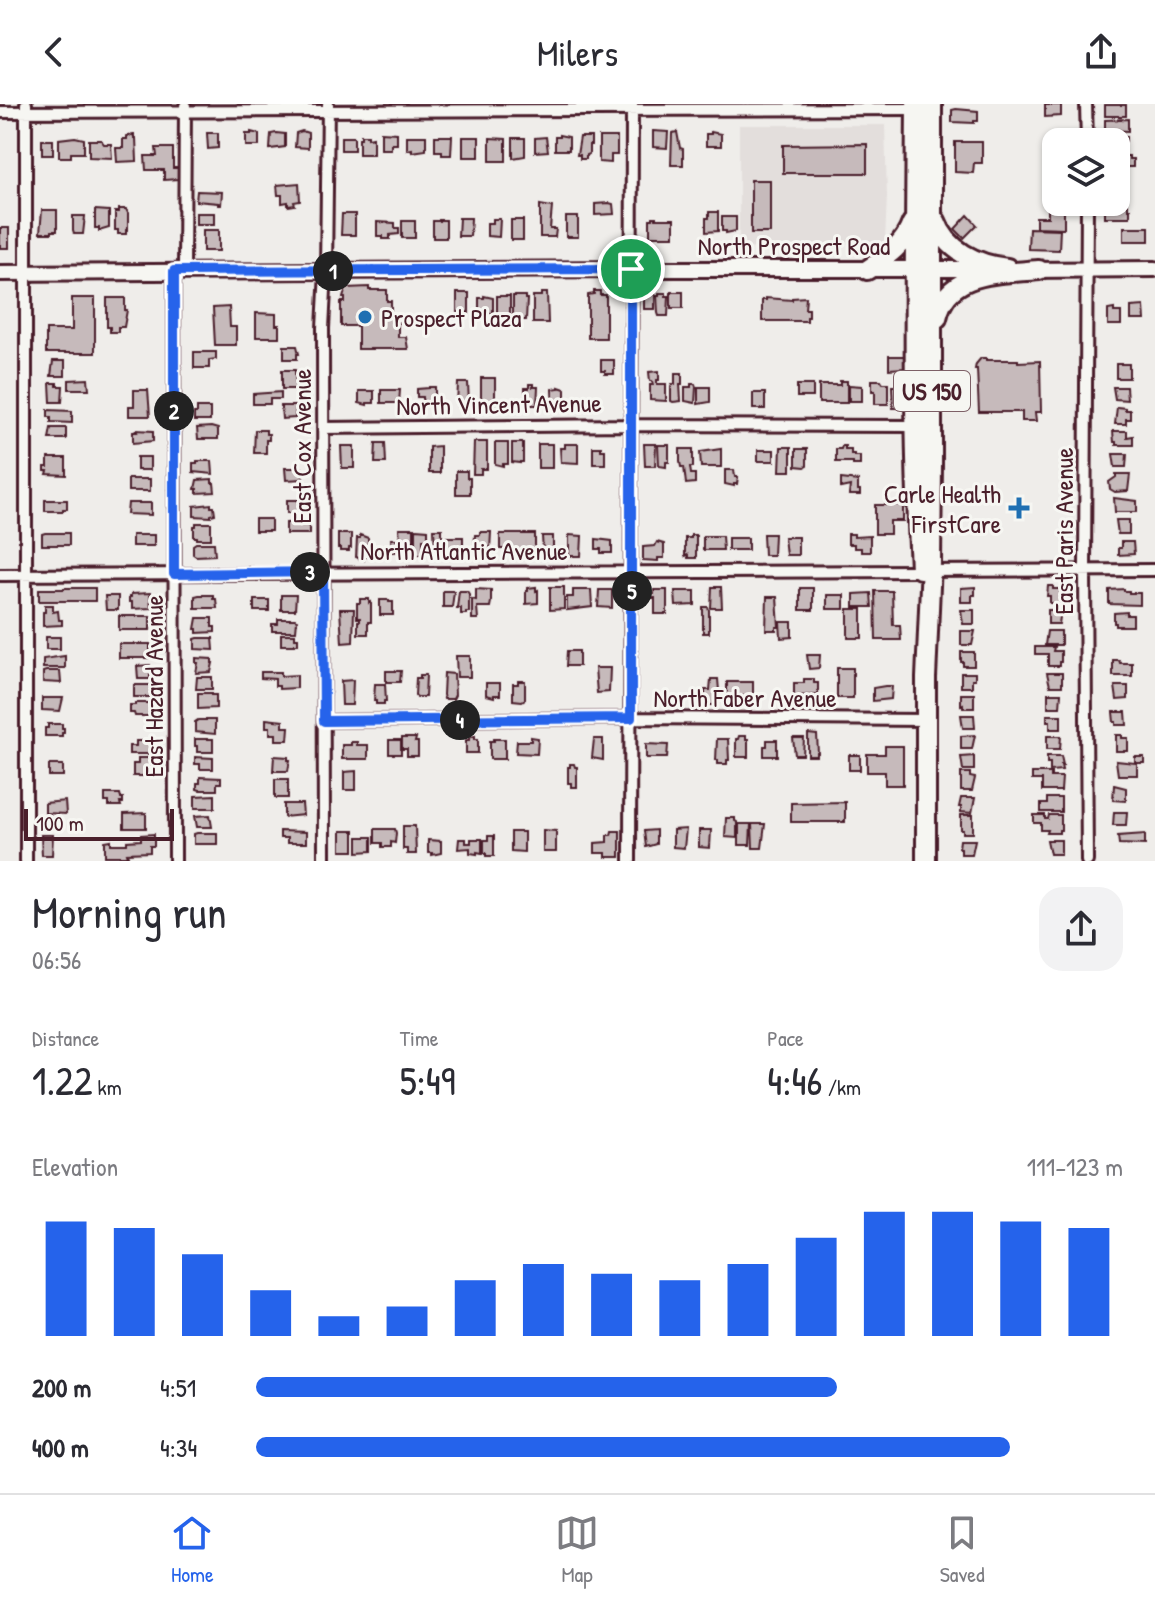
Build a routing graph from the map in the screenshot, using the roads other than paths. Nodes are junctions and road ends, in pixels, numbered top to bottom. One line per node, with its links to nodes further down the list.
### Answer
1 (1086, 104): 8 (street)
2 (921, 106): 4 (street); 9 (highway, US 150); 10 (highway, US 150)
3 (185, 107): 5 (street); 6 (street); 20 (street, East Hazard Avenue)
4 (632, 107): 6 (street); 12 (street)
5 (26, 108): 7 (street); 23 (street)
6 (328, 108): 21 (street, East Cox Avenue)
7 (0, 112)
8 (1087, 128)
9 (932, 194): 13 (highway); 18 (highway, US 150)
10 (914, 216): 16 (highway); 17 (highway, US 150)
11 (1087, 216): 14 (street, East Paris Avenue)
12 (631, 269): 16 (main road, North Prospect Road); 21 (main road, North Prospect Road); 25 (street)
13 (1017, 269): 18 (main road, North Prospect Road); 19 (main road, North Prospect Road)
14 (1087, 269): 15 (main road, North Prospect Road); 19 (main road, North Prospect Road); 30 (street, East Paris Avenue)
15 (1155, 269)
16 (867, 270): 17 (main road, North Prospect Road)
17 (914, 270): 18 (main road, North Prospect Road); 26 (highway, US 150)
18 (933, 270): 24 (highway, US 150)
19 (1039, 270): 24 (highway)
20 (179, 271): 21 (main road, North Prospect Road); 23 (main road, North Prospect Road); 34 (street, East Hazard Avenue)
21 (326, 271): 27 (street, East Cox Avenue)
22 (0, 273): 23 (main road, North Prospect Road)
23 (27, 273): 33 (street)
24 (932, 405): 29 (highway, US 150)
25 (631, 425): 26 (street, North Vincent Avenue); 27 (street, North Vincent Avenue); 32 (street)
26 (914, 426): 29 (highway, US 150)
27 (323, 428): 31 (street, East Cox Avenue)
28 (1155, 570): 30 (street, North Atlantic Avenue)
29 (926, 571): 30 (street, North Atlantic Avenue); 32 (street, North Atlantic Avenue); 37 (highway, US 150)
30 (1085, 571): 44 (street, East Paris Avenue)
31 (323, 572): 32 (street, North Atlantic Avenue); 34 (street, North Atlantic Avenue); 38 (street, East Cox Avenue)
32 (632, 573): 36 (street)
33 (26, 574): 34 (street, North Atlantic Avenue); 35 (street, North Atlantic Avenue); 39 (street)
34 (174, 574): 40 (street, East Hazard Avenue)
35 (0, 575)
36 (631, 718): 37 (street, North Faber Avenue); 38 (street, North Faber Avenue); 42 (street)
37 (926, 720): 43 (highway, US 150)
38 (324, 721): 41 (street, East Cox Avenue)
39 (26, 861)
40 (175, 861)
41 (324, 861)
42 (630, 861)
43 (926, 861)
44 (1087, 861)

